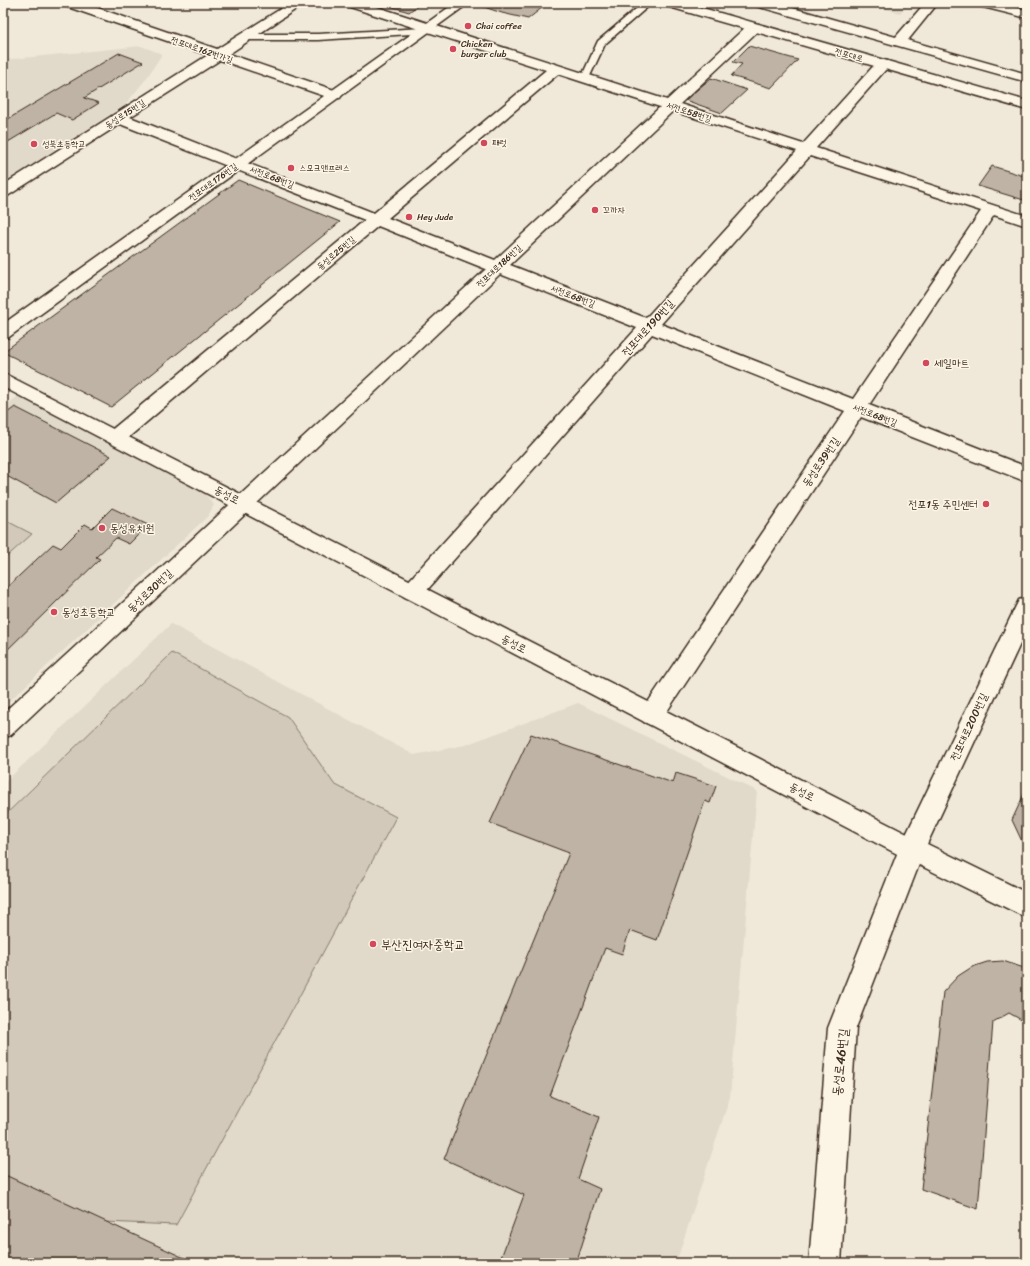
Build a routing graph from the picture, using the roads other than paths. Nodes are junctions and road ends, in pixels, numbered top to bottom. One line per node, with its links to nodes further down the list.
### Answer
1 (70, 3): 15 (street, 전포대로162번가길)
2 (299, 3): 13 (street, 동성로15번길)
3 (352, 3): 12 (street, 서전로58번길)
4 (463, 3): 12 (street, 전포대로176번길)
5 (648, 3): 18 (lane)
6 (671, 3): 11 (street, 전포대로)
7 (761, 3): 14 (street)
8 (932, 3): 14 (street)
9 (984, 3): 10 (street)
10 (1027, 14)
11 (754, 27): 16 (street, 전포대로); 21 (street, 전포대로186번길)
12 (426, 30): 13 (lane); 17 (street, 서전로58번길); 20 (street, 전포대로176번길)
13 (246, 37): 15 (street, 동성로15번길)
14 (898, 42): 19 (street)
15 (217, 55): 20 (street, 전포대로162번가길); 23 (street, 동성로15번길)
16 (883, 64): 22 (street, 전포대로); 24 (street, 전포대로190번길)
17 (556, 69): 18 (street, 서전로58번길); 28 (street, 동성로25번길)
18 (585, 78): 21 (street, 서전로58번길)
19 (1027, 78)
20 (335, 95): 25 (street, 전포대로176번길)
21 (670, 106): 24 (street, 서전로58번길); 30 (street, 전포대로186번길)
22 (1027, 106)
23 (119, 118): 25 (street, 서전로68번길); 26 (street, 동성로15번길)
24 (806, 150): 27 (street, 서전로58번길); 31 (street, 전포대로190번길)
25 (238, 164): 28 (street, 서전로68번길); 32 (street, 전포대로176번길)
26 (3, 192)
27 (990, 209): 29 (street, 서전로58번길); 34 (street, 동성로39번길)
28 (377, 219): 30 (street, 서전로68번길); 35 (street, 동성로25번길)
29 (1027, 221)
30 (498, 267): 31 (street, 서전로68번길); 37 (street, 전포대로186번길)
31 (649, 326): 34 (street, 서전로68번길); 38 (street, 전포대로190번길)
32 (3, 333)
33 (3, 379): 35 (street, 동성로)
34 (857, 408): 36 (street, 서전로68번길); 40 (street, 동성로39번길)
35 (116, 437): 37 (street, 동성로)
36 (1027, 474)
37 (245, 504): 38 (street, 동성로); 41 (street, 동성로30번길)
38 (413, 591): 40 (street, 동성로)
39 (1027, 606): 42 (street, 전포대로200번길)
40 (652, 714): 42 (street, 동성로)
41 (3, 728)
42 (912, 849): 43 (street, 동성로); 44 (street, 동성로46번길)
43 (1027, 906)
44 (825, 1263)

